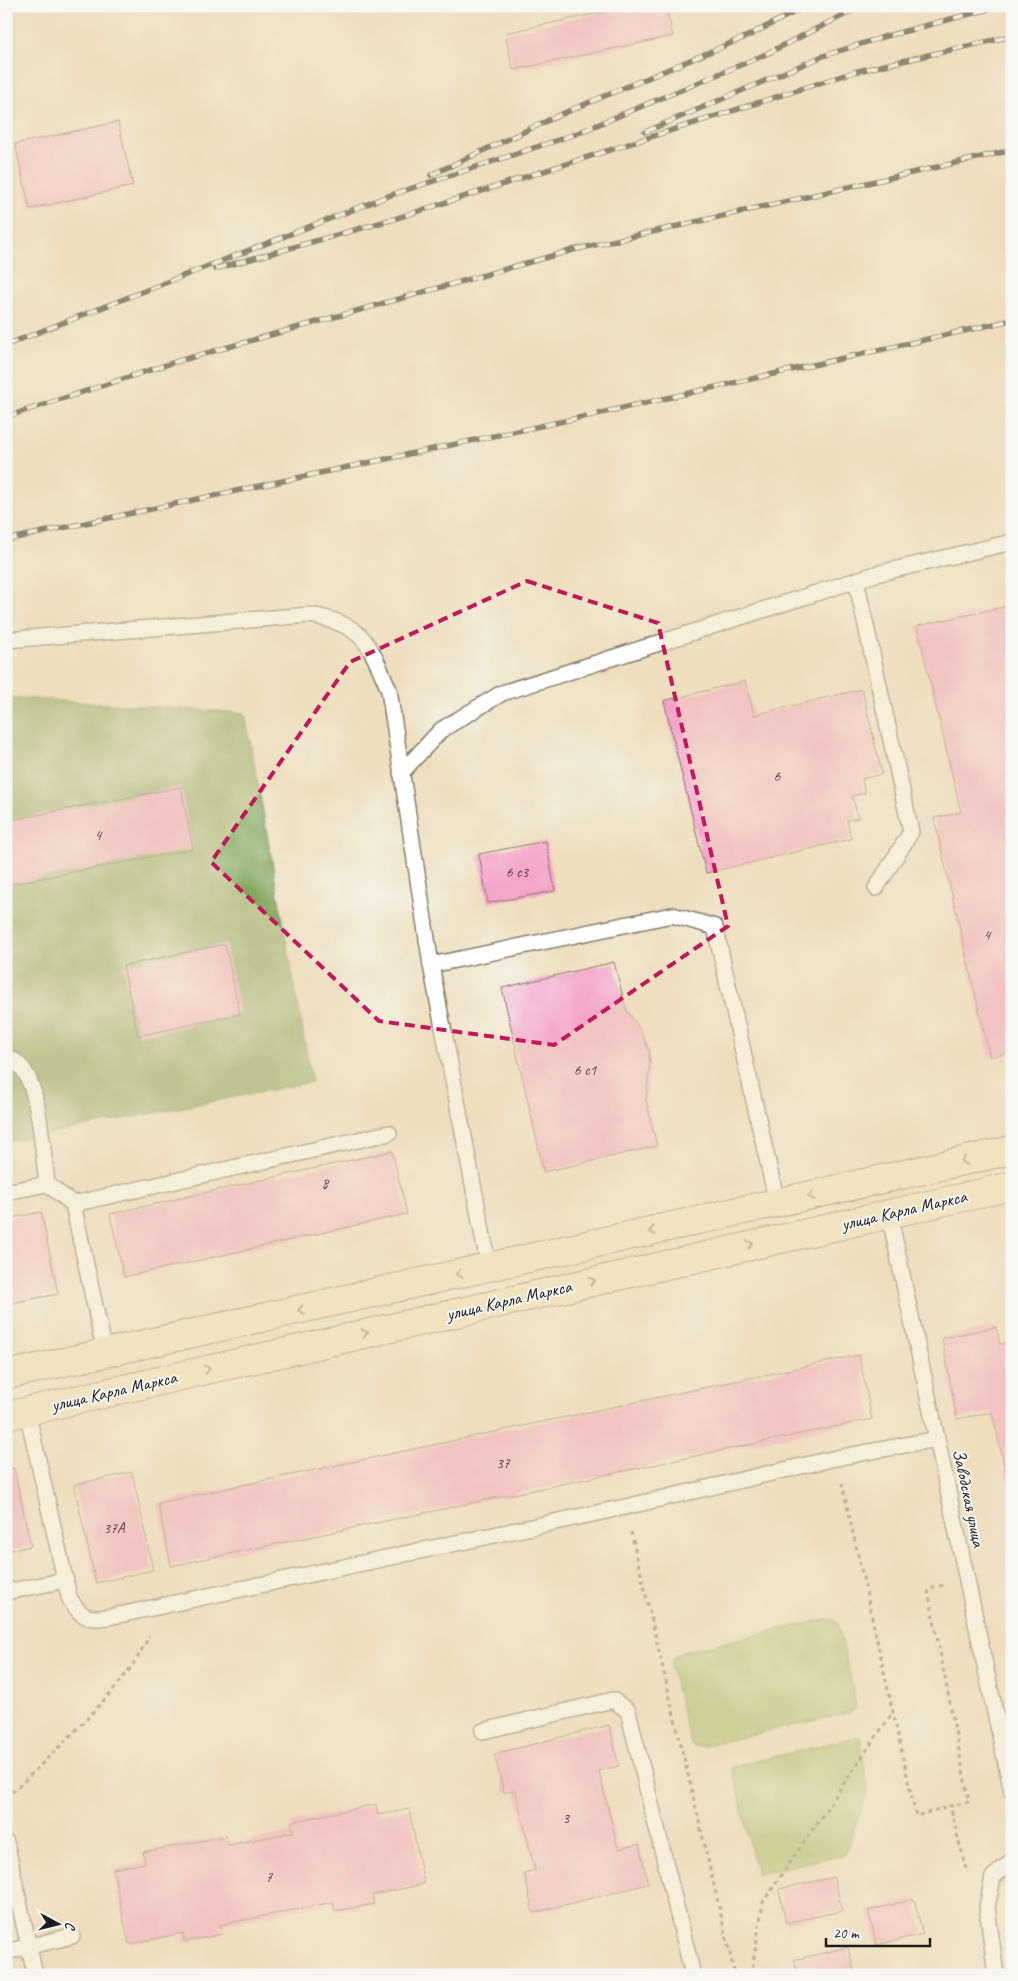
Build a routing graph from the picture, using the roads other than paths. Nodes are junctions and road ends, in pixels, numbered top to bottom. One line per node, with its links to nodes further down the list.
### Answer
1 (1012, 542): 2 (lane)
2 (856, 580): 4 (lane); 5 (lane)
3 (6, 640): 4 (lane)
4 (401, 773): 6 (lane)
5 (876, 888)
6 (431, 965): 13 (lane); 16 (lane)
7 (6, 1056): 10 (lane)
8 (389, 1133): 14 (lane)
9 (1012, 1150): 13 (street, улица Карла Маркса, one-way to 13)
10 (47, 1184): 12 (lane); 14 (lane)
11 (1012, 1186): 15 (street, улица Карла Маркса)
12 (6, 1192)
13 (778, 1203): 16 (street, улица Карла Маркса, one-way to 16)
14 (73, 1204): 17 (lane)
15 (889, 1213): 19 (street, улица Карла Маркса, one-way to 15); 20 (lane, Заводская улица)
16 (489, 1268): 17 (street, улица Карла Маркса, one-way to 17)
17 (104, 1353): 18 (street, улица Карла Маркса)
18 (6, 1375)
19 (16, 1414): 21 (lane)
20 (937, 1439): 21 (lane); 24 (lane, Заводская улица)
21 (66, 1580): 22 (lane)
22 (6, 1592)
23 (483, 1731): 31 (lane)
24 (1012, 1792)
25 (6, 1842): 28 (lane)
26 (1012, 1861): 32 (lane)
27 (72, 1936): 28 (lane)
28 (29, 1946): 29 (lane); 30 (lane)
29 (6, 1952)
30 (34, 1975)
31 (693, 1975)
32 (996, 1975)

